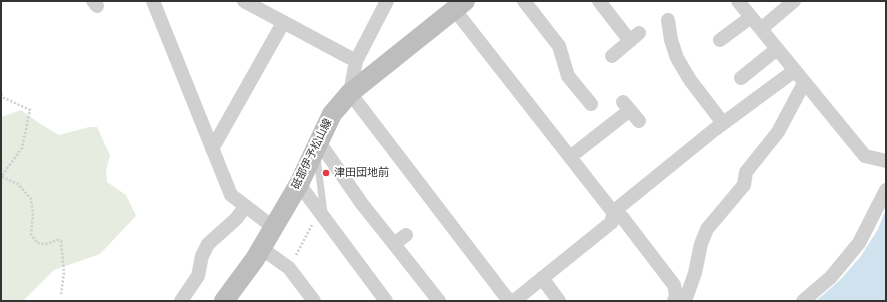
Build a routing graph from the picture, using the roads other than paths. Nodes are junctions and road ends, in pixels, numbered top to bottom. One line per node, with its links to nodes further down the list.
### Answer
1 (153, 1): 25 (street)
2 (244, 1): 11 (street)
3 (387, 1): 16 (street)
4 (524, 1): 21 (street)
5 (599, 1): 15 (street)
6 (738, 1): 9 (street)
7 (794, 1): 12 (street)
8 (457, 5): 20 (main road, 砥部伊予松山線); 26 (street)
9 (751, 17): 12 (street); 13 (street)
10 (668, 20): 23 (street)
11 (283, 23): 16 (street); 25 (street)
12 (761, 30): 14 (street)
13 (720, 40)
14 (777, 49): 17 (street); 18 (street)
15 (612, 56)
16 (356, 61): 20 (street)
17 (794, 71): 19 (street); 23 (street)
18 (741, 78)
19 (804, 83): 27 (street); 47 (street)
20 (350, 93): 24 (main road, 砥部伊予松山線); 43 (street)
21 (591, 104)
22 (639, 121): 26 (street)
23 (723, 123): 31 (street)
24 (318, 145): 28 (main road, 砥部伊予松山線); 32 (lane); 35 (street)
25 (212, 149): 30 (street)
26 (570, 157): 31 (street)
27 (886, 161)
28 (299, 184): 32 (street); 33 (main road, 砥部伊予松山線)
29 (886, 190): 48 (street)
30 (245, 207): 33 (street); 38 (street)
31 (613, 212): 37 (street); 46 (street)
32 (322, 216): 41 (street)
33 (273, 227): 36 (main road, 砥部伊予松山線)
34 (406, 234): 35 (street)
35 (394, 244): 42 (street)
36 (261, 248): 39 (main road, 砥部伊予松山線); 40 (street)
37 (542, 278): 44 (street); 45 (street)
38 (181, 301)
39 (224, 301)
40 (314, 301)
41 (386, 301)
42 (439, 301)
43 (509, 301)
44 (514, 301)
45 (559, 301)
46 (674, 301)
47 (685, 301)
48 (803, 301)

